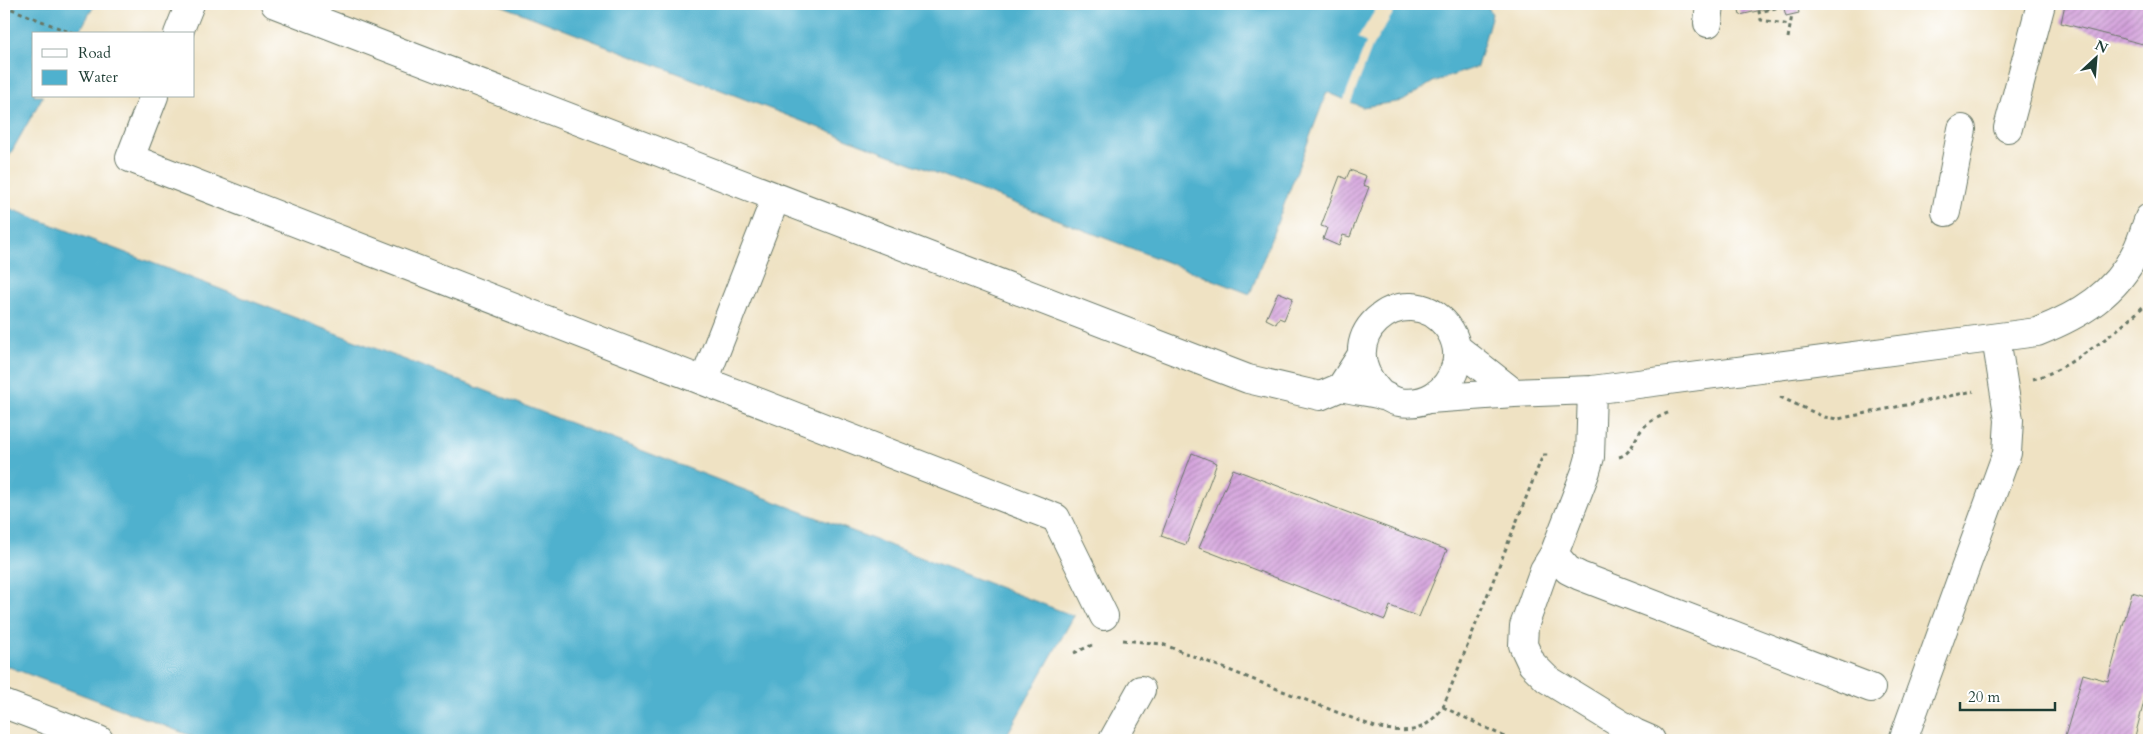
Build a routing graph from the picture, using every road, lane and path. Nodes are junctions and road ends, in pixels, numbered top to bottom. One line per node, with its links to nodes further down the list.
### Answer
1 (190, 4): 9 (lane)
2 (275, 4): 14 (lane)
3 (2041, 4): 12 (lane)
4 (4, 6): 8 (path)
5 (1784, 6): 7 (path)
6 (1792, 15): 7 (path)
7 (1790, 25): 10 (path)
8 (69, 32)
9 (179, 32)
10 (1788, 38)
11 (153, 98): 22 (lane)
12 (2008, 128)
13 (1962, 129): 15 (lane)
14 (776, 197): 22 (lane); 23 (lane)
15 (1946, 212)
16 (2149, 218): 18 (lane)
17 (2149, 300): 21 (path)
18 (1996, 338): 24 (lane); 46 (lane)
19 (1457, 348): 20 (lane); 26 (lane); 29 (lane)
20 (1361, 356): 23 (lane); 27 (lane)
21 (2032, 379)
22 (704, 381): 34 (lane)
23 (1341, 387): 27 (lane)
24 (1592, 390): 26 (lane); 33 (lane)
25 (1974, 391): 28 (path)
26 (1514, 393): 29 (lane)
27 (1383, 396): 29 (lane)
28 (1770, 397)
29 (1429, 399)
30 (1673, 411): 32 (path)
31 (1550, 455): 41 (path)
32 (1615, 459)
33 (1554, 554): 38 (lane); 45 (lane)
34 (1104, 616)
35 (1115, 640): 41 (path)
36 (1100, 642): 37 (path)
37 (1074, 653)
38 (1871, 688)
39 (1142, 690): 43 (lane)
40 (4, 704): 42 (lane)
41 (1443, 708): 44 (path)
42 (99, 740)
43 (1113, 740)
44 (1511, 740)
45 (1651, 740)
46 (1903, 740)

